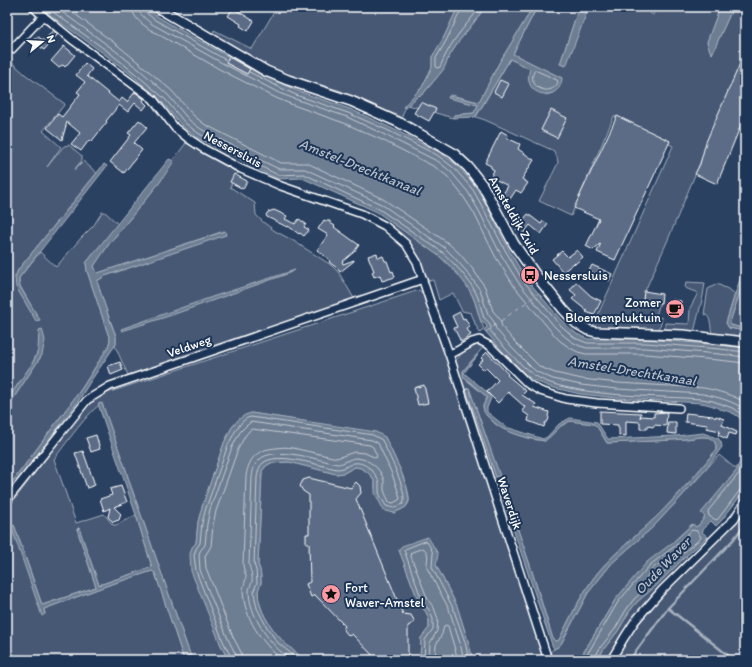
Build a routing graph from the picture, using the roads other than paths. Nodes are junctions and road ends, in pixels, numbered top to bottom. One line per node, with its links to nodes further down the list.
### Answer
1 (33, 7): 3 (street, Nessersluis)
2 (157, 7): 6 (street, Amsteldijk Zuid)
3 (43, 16): 4 (street); 5 (street, Nessersluis)
4 (7, 50)
5 (423, 280): 7 (street, Nessersluis); 9 (street, Veldweg)
6 (745, 342)
7 (449, 354): 8 (street); 11 (street, Waverdijk)
8 (679, 408)
9 (7, 500)
10 (745, 502): 12 (street)
11 (548, 660)
12 (611, 660)

